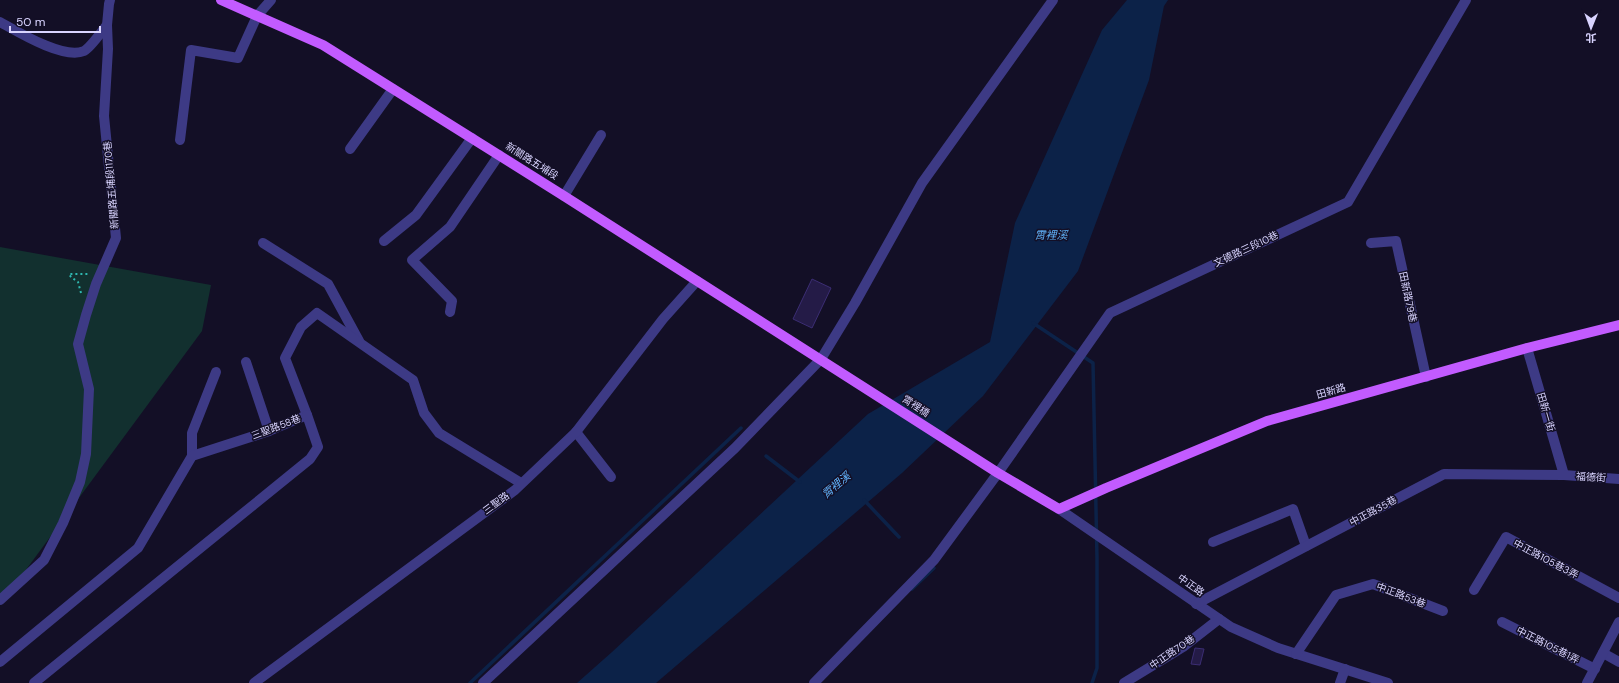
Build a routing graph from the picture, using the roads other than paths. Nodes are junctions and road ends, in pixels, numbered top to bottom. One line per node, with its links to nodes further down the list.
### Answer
1 (110, 0): 8 (street, 新關路五埔段1170巷)
2 (221, 0): 6 (main road, 新關路五埔段)
3 (271, 0): 6 (street)
4 (1053, 0): 24 (street)
5 (1466, 0): 32 (street, 文德路三段10巷)
6 (257, 16): 9 (main road, 新關路五埔段); 12 (street)
7 (0, 22): 8 (street)
8 (107, 25): 42 (street, 新關路五埔段1170巷)
9 (394, 89): 11 (main road, 新關路五埔段); 13 (street)
10 (601, 135): 15 (street)
11 (472, 138): 14 (main road, 新關路五埔段); 16 (street)
12 (180, 140)
13 (350, 149)
14 (500, 155): 15 (main road, 新關路五埔段); 20 (street)
15 (564, 196): 19 (main road, 新關路五埔段)
16 (384, 241)
17 (263, 243): 22 (street)
18 (1371, 243): 27 (street, 田新路79巷)
19 (697, 281): 24 (main road, 新關路五埔段); 30 (street, 三聖路)
20 (450, 312)
21 (1619, 325): 23 (main road, 田新路)
22 (361, 343): 28 (street, 三聖路58巷); 36 (street, 三聖路58巷)
23 (1528, 348): 27 (main road, 田新路); 33 (street, 田新一街)
24 (821, 359): 32 (main road, 霄裡橋); 56 (street)
25 (246, 362): 29 (street)
26 (216, 372): 31 (street)
27 (1426, 377): 37 (main road, 田新路)
28 (307, 416): 29 (street, 三聖路58巷); 54 (street)
29 (269, 431): 31 (street, 三聖路58巷)
30 (576, 432): 34 (street); 36 (street, 三聖路)
31 (192, 456): 50 (street)
32 (998, 473): 37 (main road, 中正路); 57 (street, 文德路三段10巷)
33 (1564, 475): 35 (street, 福德街); 39 (street, 中正路35巷)
34 (611, 477)
35 (1619, 479)
36 (521, 483): 55 (street, 三聖路)
37 (1059, 509): 43 (street, 中正路)
38 (1213, 542): 39 (street)
39 (1306, 546): 43 (street, 中正路35巷)
40 (1474, 590): 41 (street, 中正路105巷3弄)
41 (1619, 598)
42 (0, 600)
43 (1196, 604): 45 (street, 中正路)
44 (1443, 611): 49 (street, 中正路53巷)
45 (1218, 619): 49 (street, 中正路); 58 (street, 中正路70巷)
46 (1502, 622): 53 (street, 中正路105巷1弄)
47 (1619, 622): 48 (street)
48 (1603, 653): 51 (street); 53 (street)
49 (1296, 654): 52 (street, 中正路)
50 (0, 662)
51 (1619, 662)
52 (1345, 669): 59 (street); 60 (street, 中正路)
53 (1595, 669): 61 (street)
54 (34, 683)
55 (254, 683)
56 (483, 683)
57 (814, 683)
58 (1124, 683)
59 (1340, 683)
60 (1388, 683)
61 (1587, 683)

